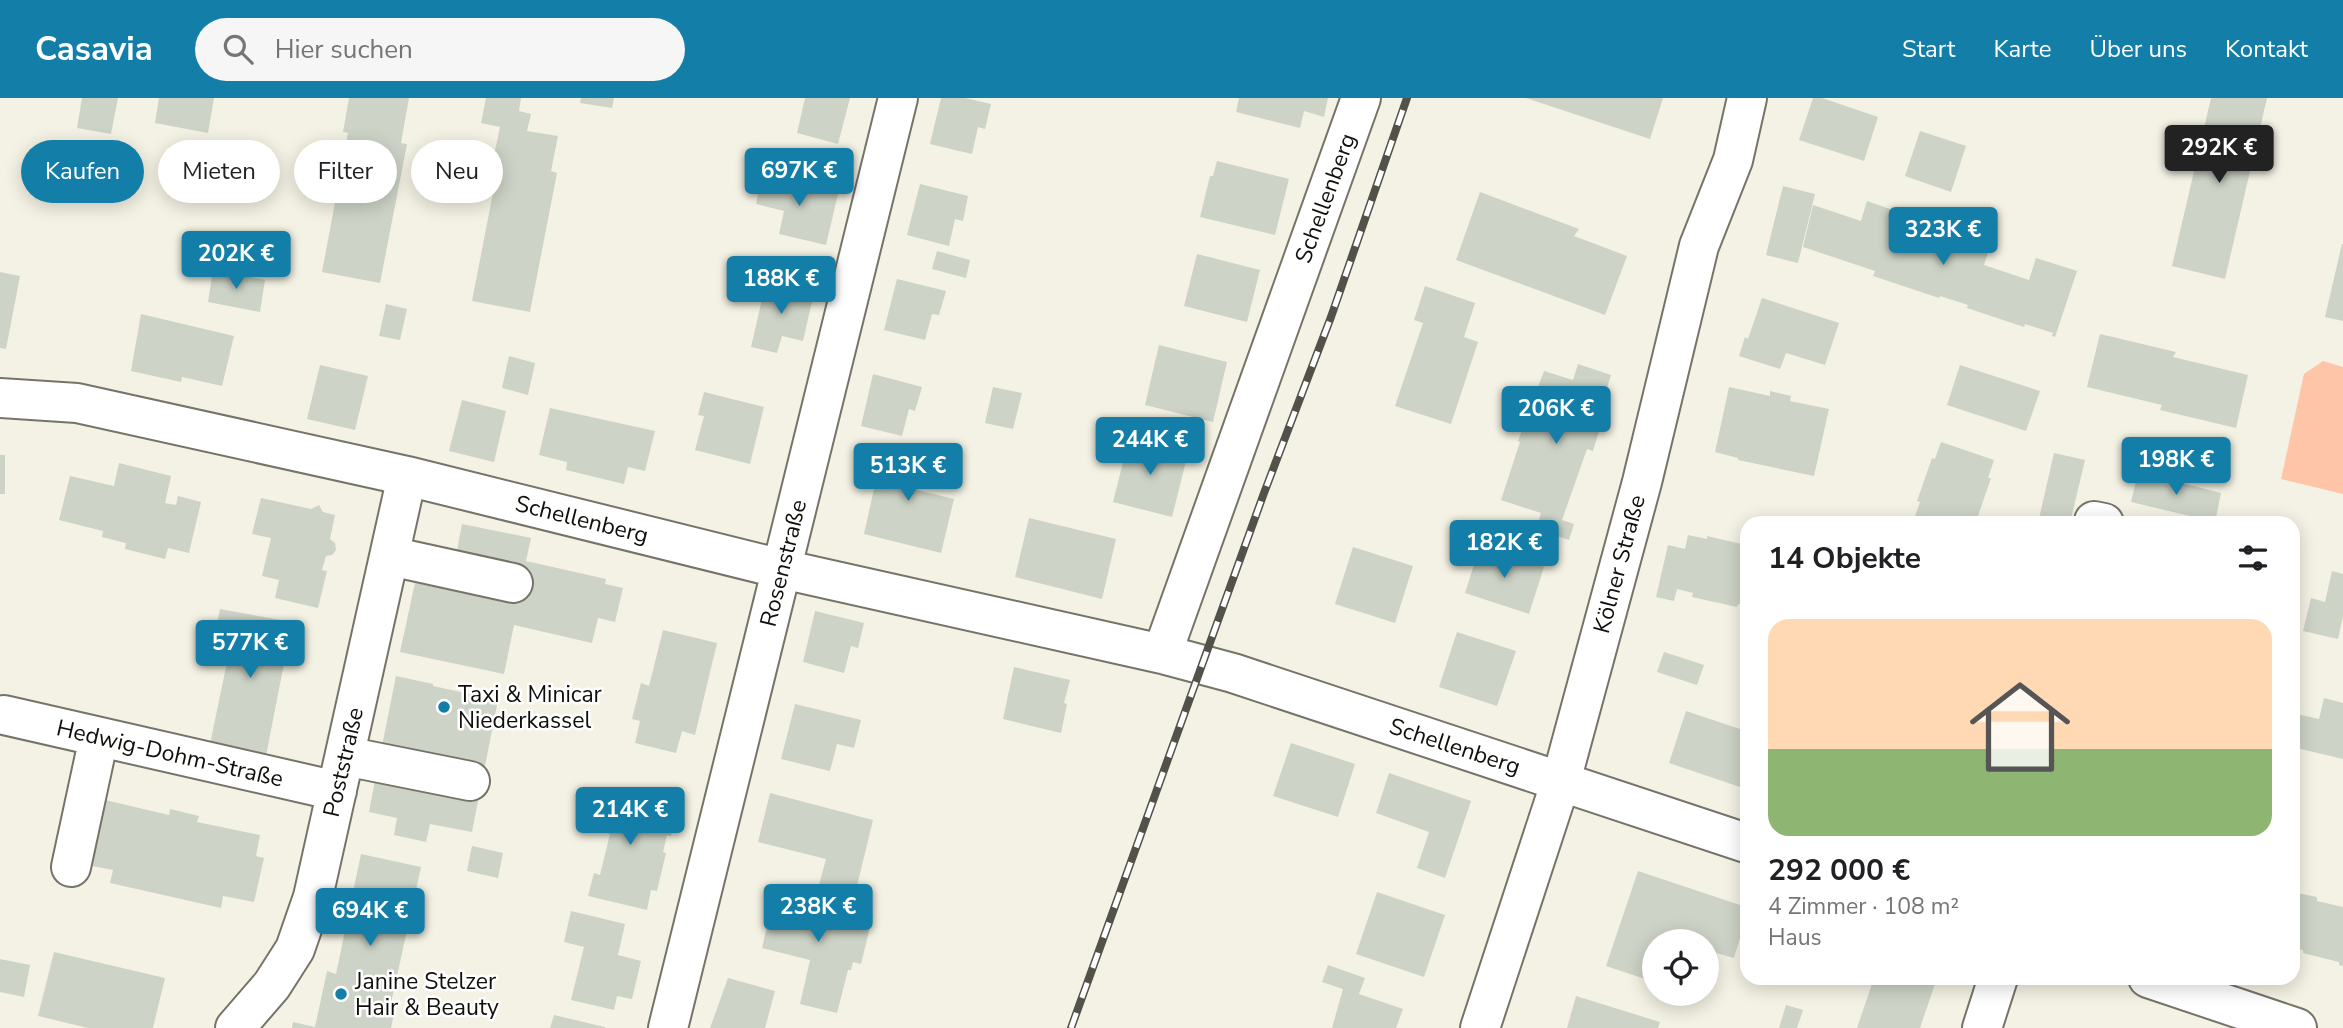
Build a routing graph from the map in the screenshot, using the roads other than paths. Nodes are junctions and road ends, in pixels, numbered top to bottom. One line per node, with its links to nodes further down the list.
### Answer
1 (898, 98): 7 (street, Rosenstraße)
2 (1361, 98): 9 (street, Schellenberg)
3 (1747, 98): 14 (street, Kölner Straße)
4 (0, 398): 5 (street, Schellenberg)
5 (407, 476): 6 (street, Poststraße); 7 (street, Schellenberg)
6 (390, 556): 8 (street); 12 (street, Poststraße)
7 (782, 569): 9 (street, Schellenberg); 20 (street, Rosenstraße)
8 (513, 583)
9 (1162, 654): 14 (street, Schellenberg)
10 (4, 715): 11 (street, Hedwig-Dohm-Straße)
11 (99, 737): 12 (street, Hedwig-Dohm-Straße); 16 (street)
12 (341, 773): 13 (street, Hedwig-Dohm-Straße); 19 (street, Poststraße)
13 (470, 781)
14 (1560, 781): 15 (street, Schellenberg); 21 (street, Kölner Straße)
15 (1740, 841)
16 (71, 867)
17 (1996, 985): 22 (street)
18 (2195, 986): 23 (street)
19 (234, 1028)
20 (668, 1028)
21 (1480, 1028)
22 (1982, 1028)
23 (2297, 1028)

